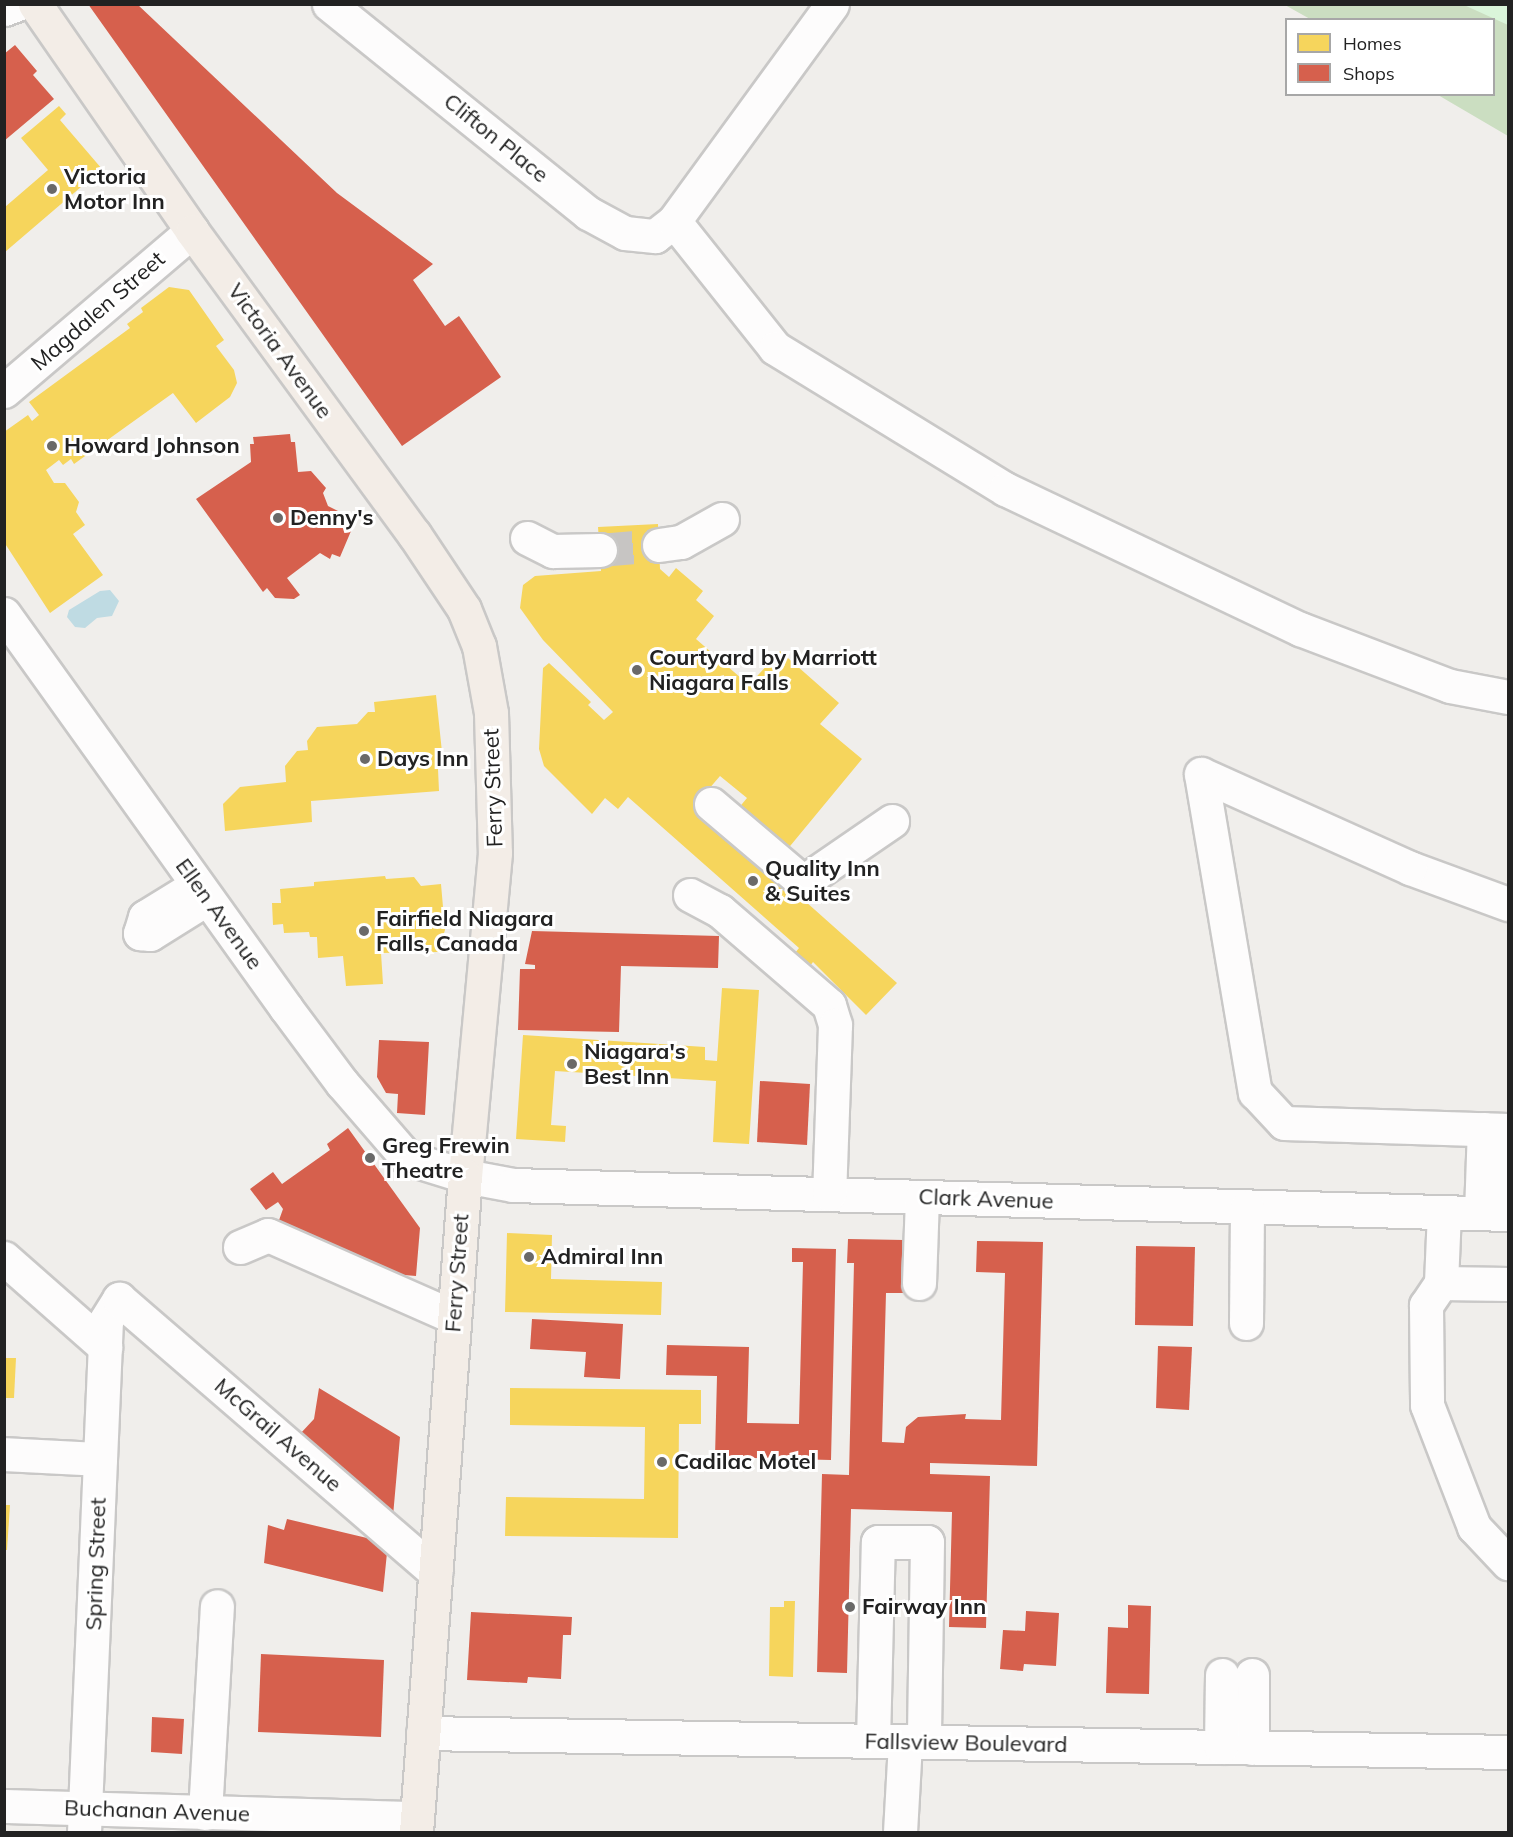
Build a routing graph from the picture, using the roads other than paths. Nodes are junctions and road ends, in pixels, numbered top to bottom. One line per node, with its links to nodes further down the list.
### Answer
1 (18, 4): 5 (street)
2 (35, 4): 7 (main road, Victoria Avenue)
3 (329, 4): 6 (street, Clifton Place)
4 (832, 4): 6 (street)
5 (4, 9)
6 (674, 221): 14 (street)
7 (192, 231): 8 (street, Magdalen Street); 15 (main road, Victoria Avenue)
8 (4, 391)
9 (722, 519): 11 (street)
10 (527, 538): 12 (street)
11 (659, 545)
12 (600, 549)
13 (4, 614): 21 (street, Ellen Avenue)
14 (1509, 697)
15 (491, 713): 21 (main road, Ferry Street)
16 (711, 804): 17 (street)
17 (892, 820)
18 (690, 896): 22 (street)
19 (1509, 904): 20 (street)
20 (1500, 1130): 26 (street)
21 (465, 1176): 22 (street, Clark Avenue); 33 (main road, Ferry Street)
22 (829, 1194): 23 (street, Clark Avenue)
23 (922, 1197): 24 (street, Clark Avenue); 29 (street)
24 (1258, 1207): 25 (street, Clark Avenue); 34 (street)
25 (1444, 1212): 26 (street, Clark Avenue); 30 (street)
26 (1499, 1214)
27 (240, 1247): 33 (street)
28 (4, 1258): 35 (street)
29 (919, 1283)
30 (1441, 1283): 31 (street); 38 (street)
31 (1509, 1284)
32 (119, 1299): 35 (street, Spring Street); 39 (street, McGrail Avenue)
33 (454, 1317): 39 (main road, Ferry Street)
34 (1256, 1323)
35 (105, 1347): 37 (street, Spring Street)
36 (4, 1454): 37 (street)
37 (100, 1459): 48 (street, Spring Street)
38 (1509, 1563)
39 (435, 1572): 42 (main road, Ferry Street)
40 (217, 1606): 47 (street)
41 (1237, 1675): 44 (street)
42 (423, 1733): 43 (street, Fallsview Boulevard); 49 (main road, Ferry Street)
43 (900, 1742): 43 (street); 44 (street, Fallsview Boulevard); 50 (street)
44 (1237, 1747): 45 (street, Fallsview Boulevard)
45 (1509, 1752)
46 (4, 1806): 48 (street, Buchanan Avenue)
47 (205, 1813): 48 (street, Buchanan Avenue); 49 (street, Buchanan Avenue)
48 (85, 1821)
49 (416, 1825)
50 (900, 1833)

